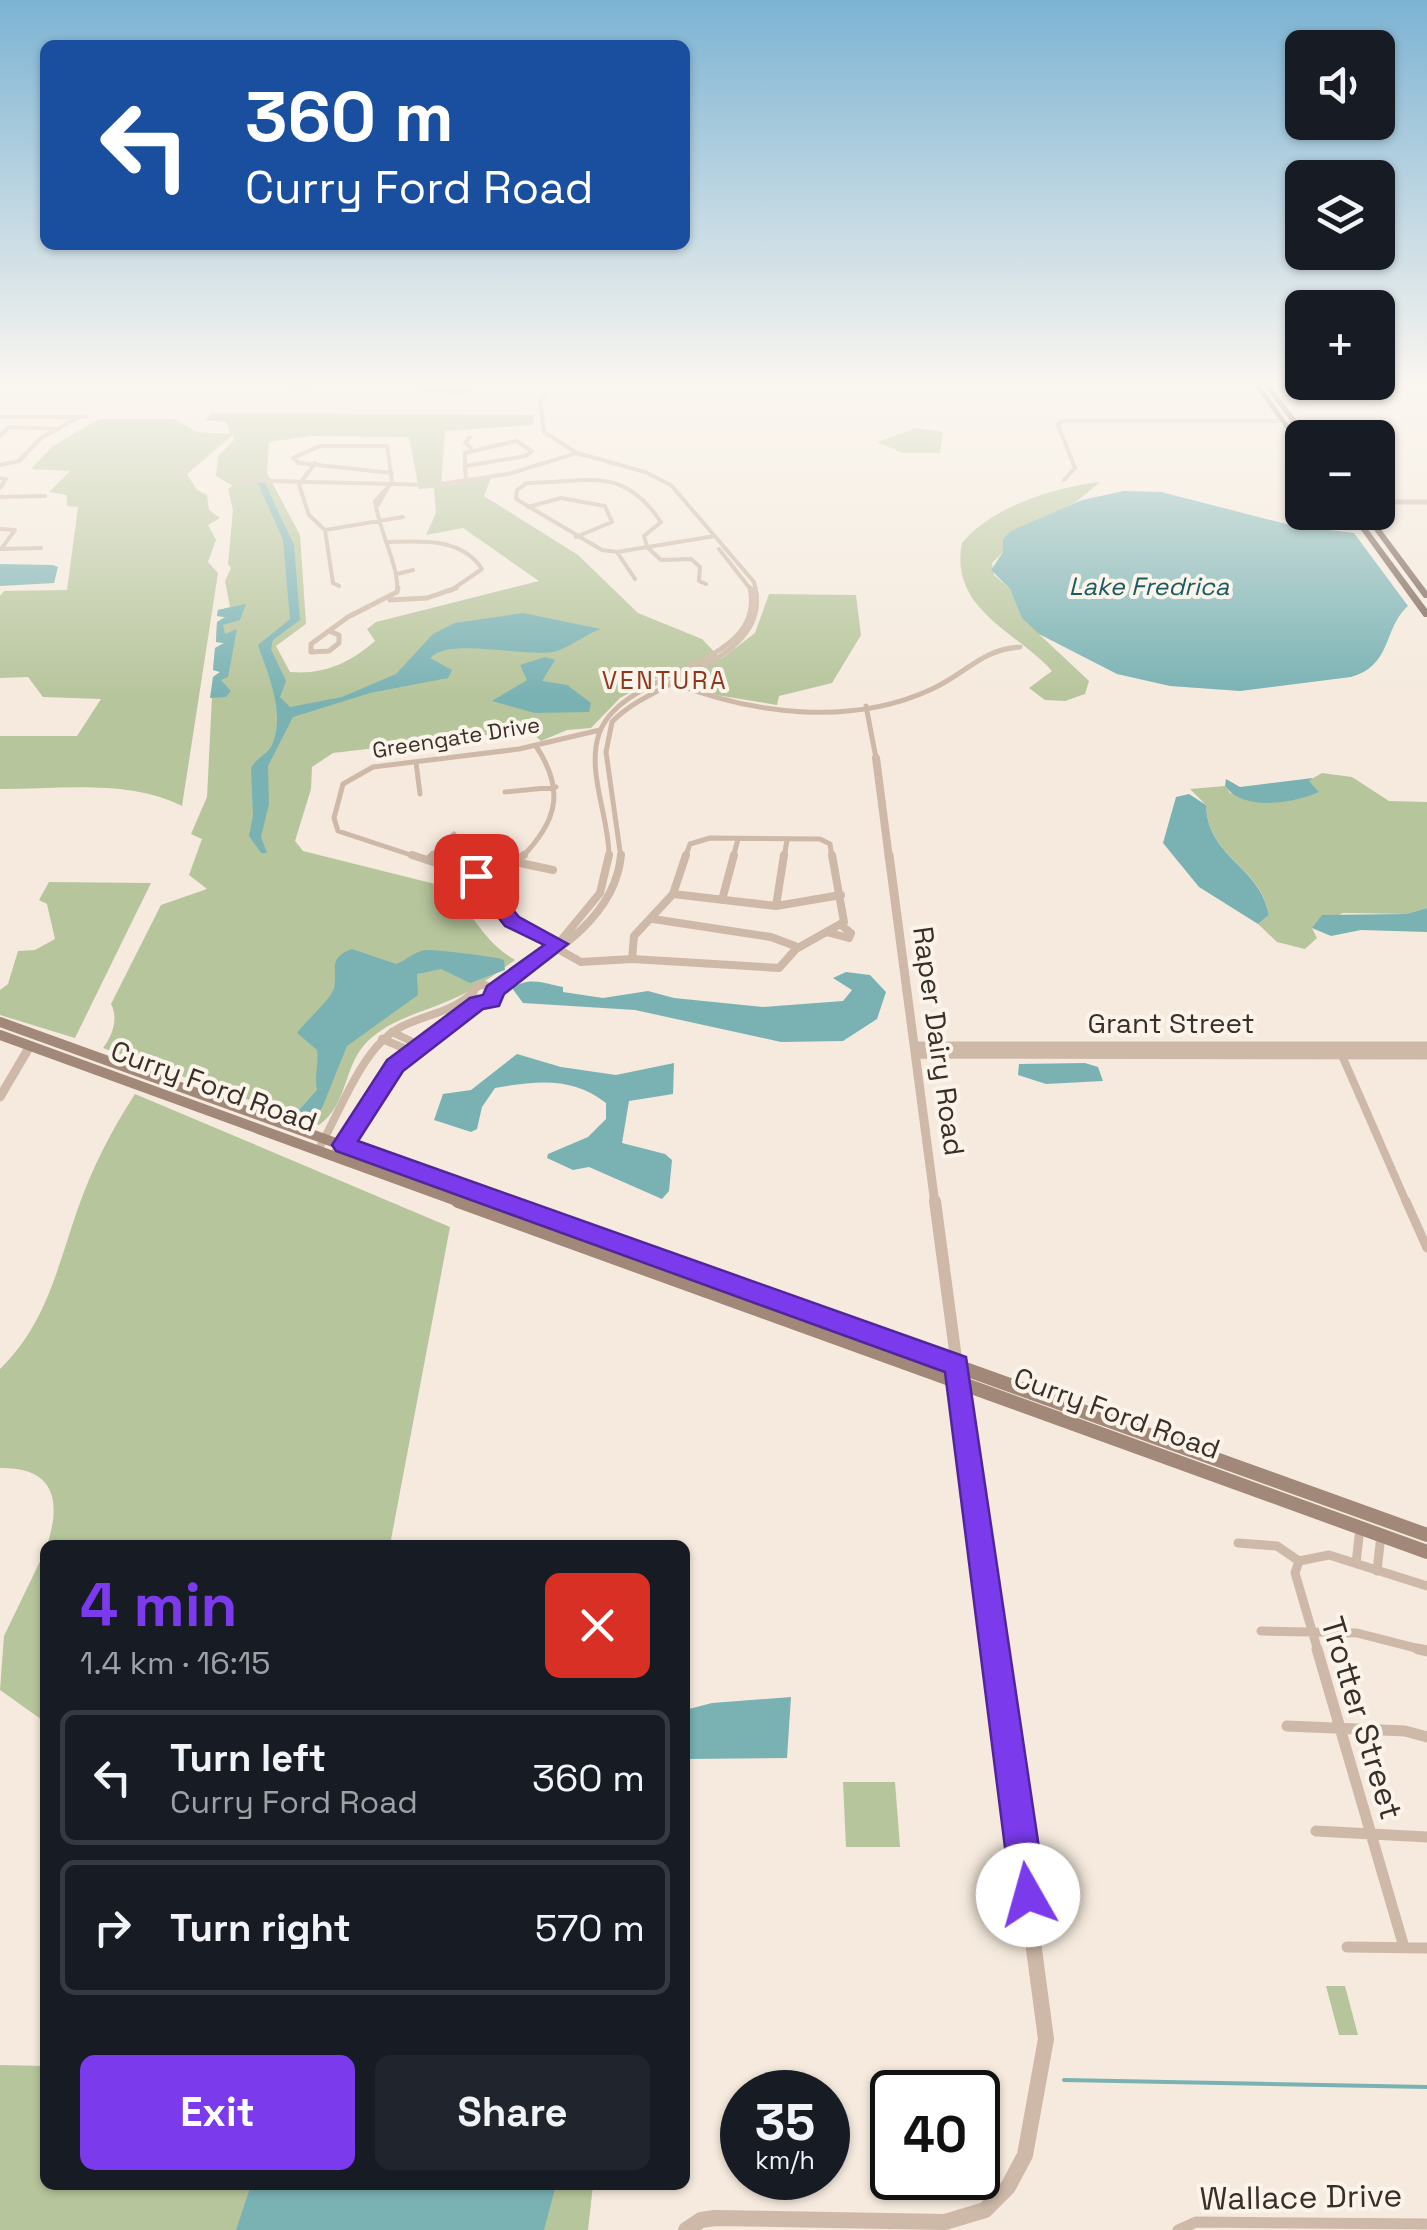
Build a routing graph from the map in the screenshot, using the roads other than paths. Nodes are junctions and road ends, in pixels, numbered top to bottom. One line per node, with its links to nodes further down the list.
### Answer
1 (300, 488): 14 (street)
2 (387, 488): 12 (street)
3 (521, 488): 10 (street)
4 (630, 488): 20 (street)
5 (670, 488): 18 (street)
6 (45, 496): 7 (street)
7 (0, 497)
8 (1395, 502): 9 (street)
9 (1427, 502)
10 (528, 507): 17 (street); 17 (street)
11 (403, 517): 12 (street)
12 (378, 522): 14 (street); 19 (street)
13 (0, 529): 22 (street)
14 (326, 530): 30 (street)
15 (1364, 530): 24 (main road)
16 (1378, 530): 25 (main road)
17 (576, 537): 23 (street)
18 (712, 537): 20 (street); 36 (street)
19 (386, 542): 27 (street); 32 (street)
20 (647, 547): 23 (street); 29 (street)
21 (41, 548): 22 (street)
22 (0, 549)
23 (617, 552): 28 (street)
24 (1380, 552): 25 (main road); 33 (main road)
25 (1406, 568): 31 (main road)
26 (413, 570): 27 (street)
27 (397, 574): 32 (street)
28 (634, 578)
29 (706, 584)
30 (339, 586)
31 (1427, 596)
32 (390, 600): 34 (street)
33 (1426, 612)
34 (329, 631): 34 (street)
35 (1020, 647): 37 (street)
36 (667, 680): 37 (street); 38 (street); 39 (street)
37 (866, 706): 41 (street, Raper Dairy Road)
38 (599, 733): 39 (street, Greengate Drive); 40 (street, Greengate Drive); 44 (street)
39 (608, 734): 43 (street)
40 (536, 746): 42 (street, Greengate Drive); 45 (street)
41 (876, 758): 74 (street, Raper Dairy Road)
42 (416, 762): 47 (street); 51 (street, Greengate Drive)
43 (610, 777): 44 (street); 62 (street)
44 (601, 778): 62 (street)
45 (556, 788): 46 (street); 52 (street)
46 (505, 792)
47 (420, 794)
48 (454, 834): 51 (street)
49 (738, 839): 50 (street); 55 (street); 57 (street)
50 (787, 840): 56 (street); 58 (street)
51 (428, 859): 54 (street)
52 (520, 863): 53 (street); 54 (street)
53 (553, 870)
54 (485, 884): 62 (street)
55 (673, 894): 57 (street); 59 (street)
56 (841, 895): 58 (street); 60 (street)
57 (722, 900): 58 (street)
58 (776, 906)
59 (653, 919): 63 (street); 64 (street)
60 (842, 925): 61 (street); 61 (street)
61 (830, 933): 63 (street)
62 (556, 946): 64 (street); 66 (street)
63 (795, 946): 64 (street)
64 (632, 959)
65 (470, 995): 66 (street); 66 (street); 68 (street)
66 (487, 995): 72 (street)
67 (0, 1022): 71 (main road, Curry Ford Road)
68 (392, 1032): 70 (street); 72 (street)
69 (0, 1033): 71 (main road, Curry Ford Road)
70 (382, 1039): 72 (street); 78 (street)
71 (32, 1040): 76 (street); 78 (main road, Curry Ford Road); 78 (main road, Curry Ford Road)
72 (415, 1048): 79 (street)
73 (1426, 1049): 75 (street, Grant Street)
74 (916, 1050): 75 (street, Grant Street); 87 (street, Raper Dairy Road)
75 (1340, 1050): 82 (street)
76 (4, 1080): 77 (street)
77 (0, 1097)
78 (320, 1144): 79 (main road, Curry Ford Road); 80 (main road, Curry Ford Road)
79 (344, 1145): 80 (street); 81 (main road, Curry Ford Road)
80 (332, 1156): 81 (main road, Curry Ford Road)
81 (554, 1228): 83 (main road, Curry Ford Road); 84 (main road, Curry Ford Road)
82 (1427, 1248)
83 (669, 1278): 84 (main road); 85 (main road, Curry Ford Road)
84 (760, 1294): 86 (main road, Curry Ford Road)
85 (776, 1316): 86 (main road); 88 (main road, Curry Ford Road)
86 (885, 1339): 87 (main road, Curry Ford Road)
87 (957, 1365): 88 (street, Raper Dairy Road); 90 (main road, Curry Ford Road)
88 (960, 1383): 89 (main road, Curry Ford Road); 115 (street, Raper Dairy Road)
89 (1160, 1456): 90 (main road); 91 (main road, Curry Ford Road)
90 (1243, 1469): 92 (main road, Curry Ford Road)
91 (1211, 1474): 92 (main road); 93 (main road, Curry Ford Road)
92 (1358, 1509): 95 (main road, Curry Ford Road)
93 (1360, 1528): 94 (main road, Curry Ford Road); 95 (main road); 99 (street)
94 (1381, 1535): 97 (main road, Curry Ford Road); 100 (street)
95 (1427, 1537)
96 (1238, 1544): 98 (street)
97 (1427, 1552)
98 (1299, 1561): 99 (street); 103 (street, Trotter Street)
99 (1356, 1564): 100 (street)
100 (1377, 1571): 101 (street)
101 (1427, 1586)
102 (1261, 1632): 103 (street)
103 (1310, 1633): 104 (street); 106 (street, Trotter Street)
104 (1427, 1650)
105 (1287, 1726): 106 (street)
106 (1338, 1726): 107 (street); 109 (street, Trotter Street)
107 (1427, 1737)
108 (1316, 1830): 109 (street)
109 (1370, 1832): 110 (street); 111 (street, Trotter Street)
110 (1427, 1837)
111 (1404, 1947): 112 (street); 113 (street)
112 (1347, 1948)
113 (1427, 1948)
114 (1427, 2224): 116 (street, Wallace Drive)
115 (686, 2230)
116 (1178, 2230)

